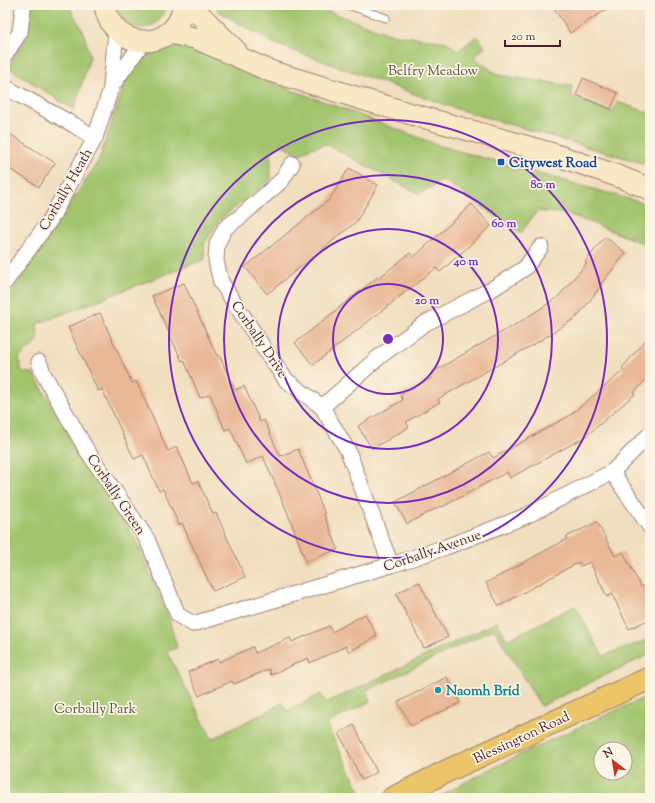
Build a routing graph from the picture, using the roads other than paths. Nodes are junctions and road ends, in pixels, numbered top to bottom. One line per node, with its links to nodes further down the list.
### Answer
1 (23, 5): 9 (street)
2 (183, 5): 7 (street)
3 (190, 5): 10 (street)
4 (348, 5): 6 (lane)
5 (106, 14): 8 (street); 12 (street)
6 (386, 18)
7 (168, 33): 8 (street); 10 (street)
8 (143, 42): 12 (street)
9 (5, 55)
10 (243, 59): 15 (street)
11 (5, 87): 13 (street)
12 (111, 88): 13 (street, Corbally Heath)
13 (94, 138): 17 (street, Corbally Heath)
14 (292, 164): 19 (street, Corbally Drive)
15 (650, 189)
16 (541, 247): 19 (street)
17 (5, 282)
18 (39, 362): 24 (street, Corbally Green)
19 (322, 407): 23 (street, Corbally Drive)
20 (650, 434): 21 (street, Corbally Avenue)
21 (612, 472): 22 (street); 23 (street, Corbally Avenue)
22 (650, 527)
23 (391, 566): 24 (street, Corbally Avenue)
24 (193, 624)
25 (650, 678): 26 (main road, Blessington Road)
26 (393, 798)

